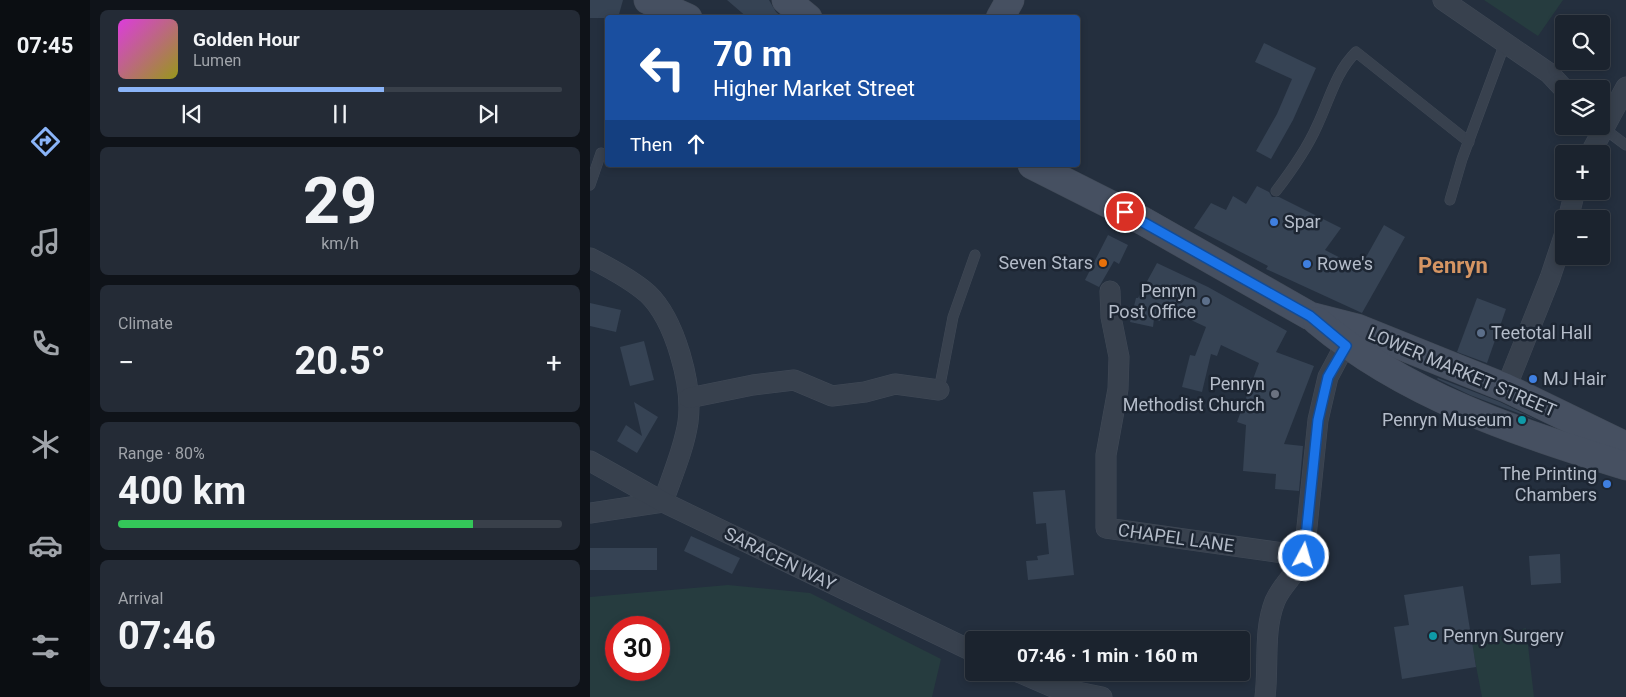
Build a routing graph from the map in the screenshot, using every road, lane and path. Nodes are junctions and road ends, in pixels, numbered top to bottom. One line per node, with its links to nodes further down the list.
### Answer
1 (648, 0): 5 (street)
2 (786, 0): 6 (street)
3 (1010, 0): 7 (street)
4 (1443, 0): 8 (street)
5 (681, 15)
6 (804, 15)
7 (1002, 15)
8 (1505, 43): 9 (street); 13 (lane)
9 (1556, 80)
10 (1626, 87): 11 (street)
11 (1610, 114)
12 (1610, 133): 14 (lane)
13 (1469, 142): 18 (lane); 19 (lane)
14 (1626, 144)
15 (601, 153): 17 (lane)
16 (1036, 167): 24 (street, LOWER MARKET STREET)
17 (590, 185)
18 (1276, 191)
19 (1450, 200)
20 (975, 255): 27 (lane)
21 (590, 258): 28 (street)
22 (1555, 263): 26 (street)
23 (1110, 291): 34 (street, CHAPEL LANE)
24 (1310, 316): 25 (street); 26 (street, LOWER MARKET STREET)
25 (1346, 346): 31 (street); 34 (street)
26 (1506, 388): 29 (street, LOWER MARKET STREET)
27 (939, 390): 28 (street)
28 (689, 398): 32 (street)
29 (1626, 446)
30 (590, 461): 32 (street, SARACEN WAY)
31 (1626, 466)
32 (663, 502): 33 (street); 35 (street, SARACEN WAY)
33 (590, 513)
34 (1304, 556): 38 (street)
35 (965, 648)
36 (1040, 681): 37 (street)
37 (1102, 697)
38 (1264, 697)

